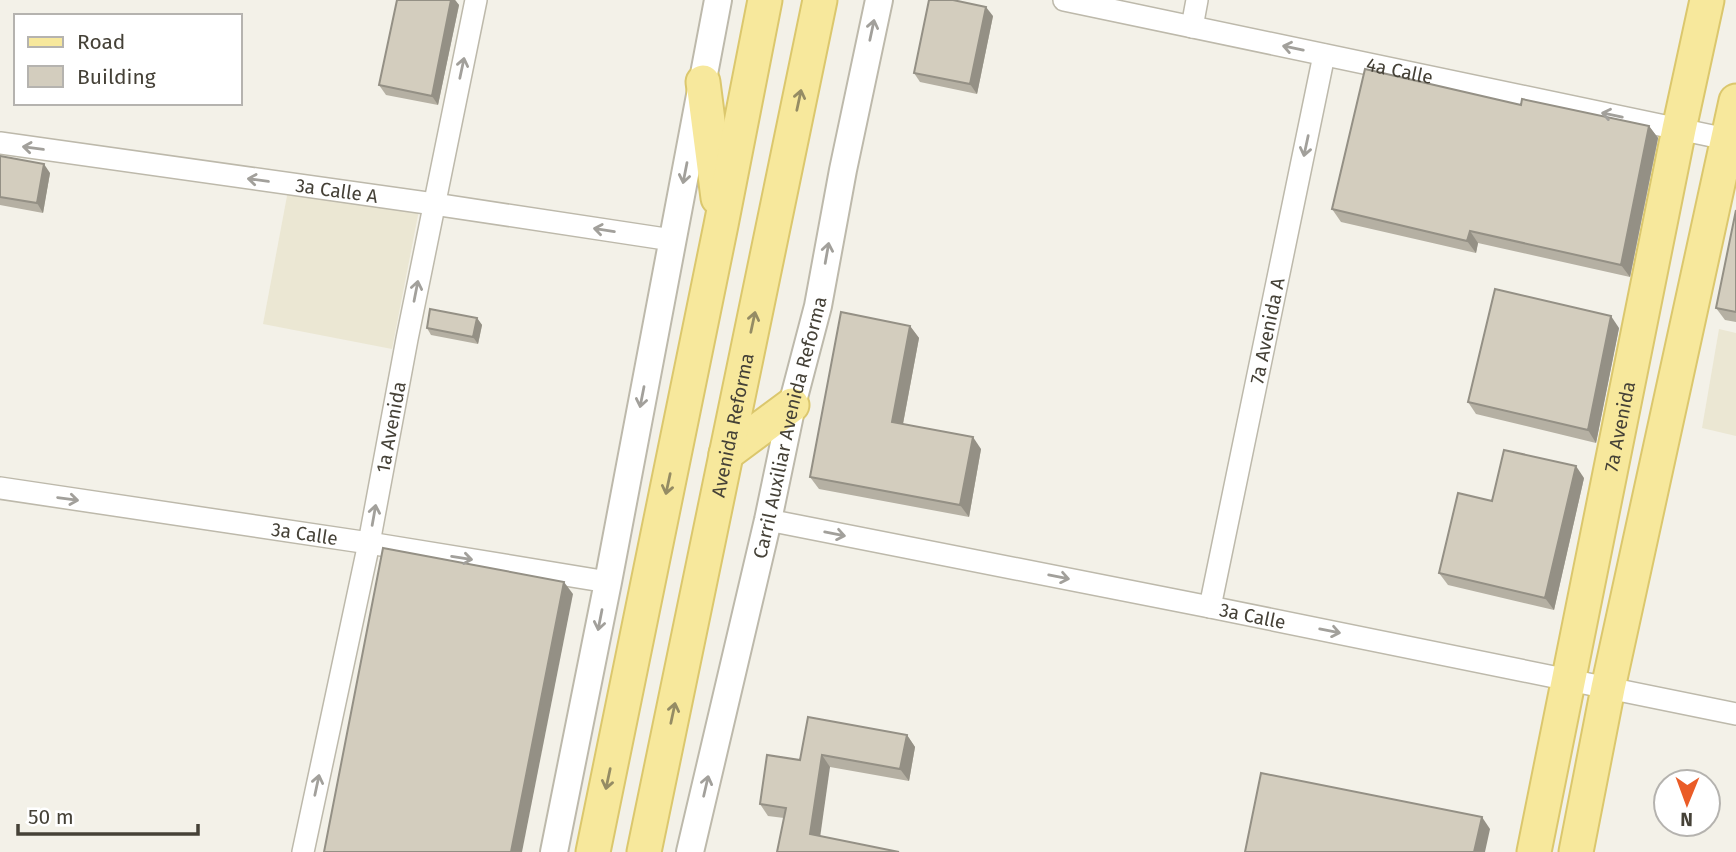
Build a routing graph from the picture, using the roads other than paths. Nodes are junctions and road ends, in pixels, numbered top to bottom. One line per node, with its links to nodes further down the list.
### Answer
1 (476, 0): 16 (street, 1a Avenida, one-way to 1)
2 (718, 0): 11 (street)
3 (765, 0): 17 (main road)
4 (820, 0): 20 (main road, Avenida Reforma, one-way to 4)
5 (879, 0): 19 (street, Carril Auxiliar Avenida Reforma, one-way to 5)
6 (1063, 0): 9 (street, 4a Calle)
7 (1197, 0): 9 (street)
8 (1707, 0): 13 (main road, 7a Avenida)
9 (1192, 27): 10 (street, 4a Calle, one-way to 9)
10 (1324, 55): 13 (street, 4a Calle, one-way to 10); 25 (street, 7a Avenida A, one-way to 25)
11 (703, 82): 17 (main road); 18 (street, one-way to 18)
12 (1736, 101): 14 (main road)
13 (1679, 129): 14 (street, 4a Calle); 26 (main road, 7a Avenida)
14 (1732, 140): 27 (main road)
15 (0, 143): 16 (street, 3a Calle A, one-way to 15)
16 (434, 204): 18 (street, 3a Calle A, one-way to 16); 23 (street, 1a Avenida, one-way to 16)
17 (721, 225): 31 (main road, one-way to 31)
18 (672, 240): 24 (street, one-way to 24)
19 (792, 405): 20 (main road); 22 (street, Carril Auxiliar Avenida Reforma)
20 (726, 454): 32 (main road, Avenida Reforma, one-way to 20)
21 (0, 488): 23 (street, 3a Calle, one-way to 23)
22 (768, 520): 25 (street, 3a Calle, one-way to 25); 33 (street, Carril Auxiliar Avenida Reforma, one-way to 22)
23 (369, 543): 24 (street, 3a Calle, one-way to 24); 29 (street, 1a Avenida, one-way to 23)
24 (608, 582): 30 (street, one-way to 30)
25 (1210, 607): 26 (street, 3a Calle, one-way to 26)
26 (1568, 680): 27 (street, 3a Calle); 34 (main road, 7a Avenida)
27 (1608, 688): 28 (street, 3a Calle); 35 (main road)
28 (1736, 714)
29 (303, 852)
30 (554, 852)
31 (593, 852)
32 (644, 852)
33 (690, 852)
34 (1534, 852)
35 (1576, 852)

